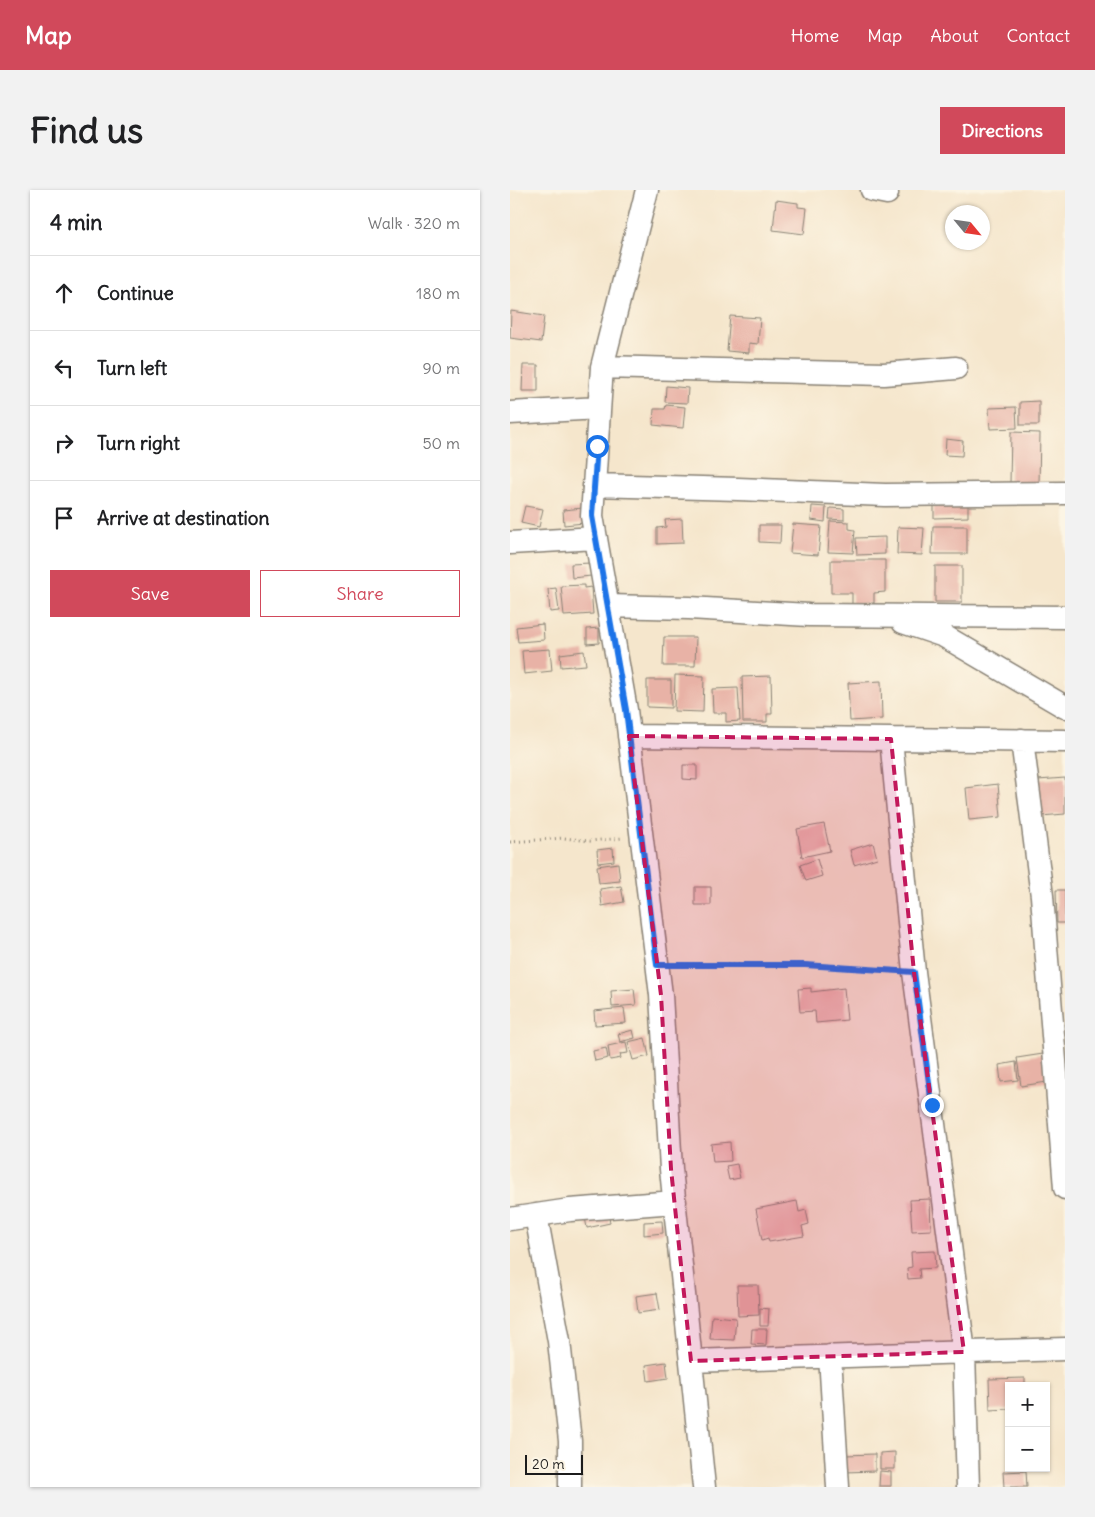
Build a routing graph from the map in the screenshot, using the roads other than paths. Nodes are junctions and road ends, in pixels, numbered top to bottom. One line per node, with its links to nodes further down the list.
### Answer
1 (647, 190): 2 (street)
2 (602, 367): 3 (street); 4 (street)
3 (956, 368)
4 (599, 408): 5 (street); 6 (street)
5 (510, 413)
6 (594, 485): 7 (street); 8 (street)
7 (1065, 494)
8 (596, 538): 9 (street); 10 (street)
9 (510, 543)
10 (608, 606): 11 (street); 14 (street)
11 (891, 616): 12 (street); 13 (street)
12 (1065, 617)
13 (1065, 707)
14 (629, 736): 15 (street); 19 (street)
15 (891, 739): 16 (street); 23 (street)
16 (1022, 740): 17 (street); 18 (street)
17 (1065, 741)
18 (1065, 1188)
19 (675, 1202): 20 (street); 25 (street)
20 (536, 1215): 21 (street); 26 (street)
21 (510, 1219)
22 (1065, 1349): 23 (street)
23 (964, 1352): 24 (street); 29 (street)
24 (830, 1356): 25 (street); 28 (street)
25 (691, 1360): 27 (street)
26 (570, 1487)
27 (704, 1487)
28 (838, 1487)
29 (968, 1487)

